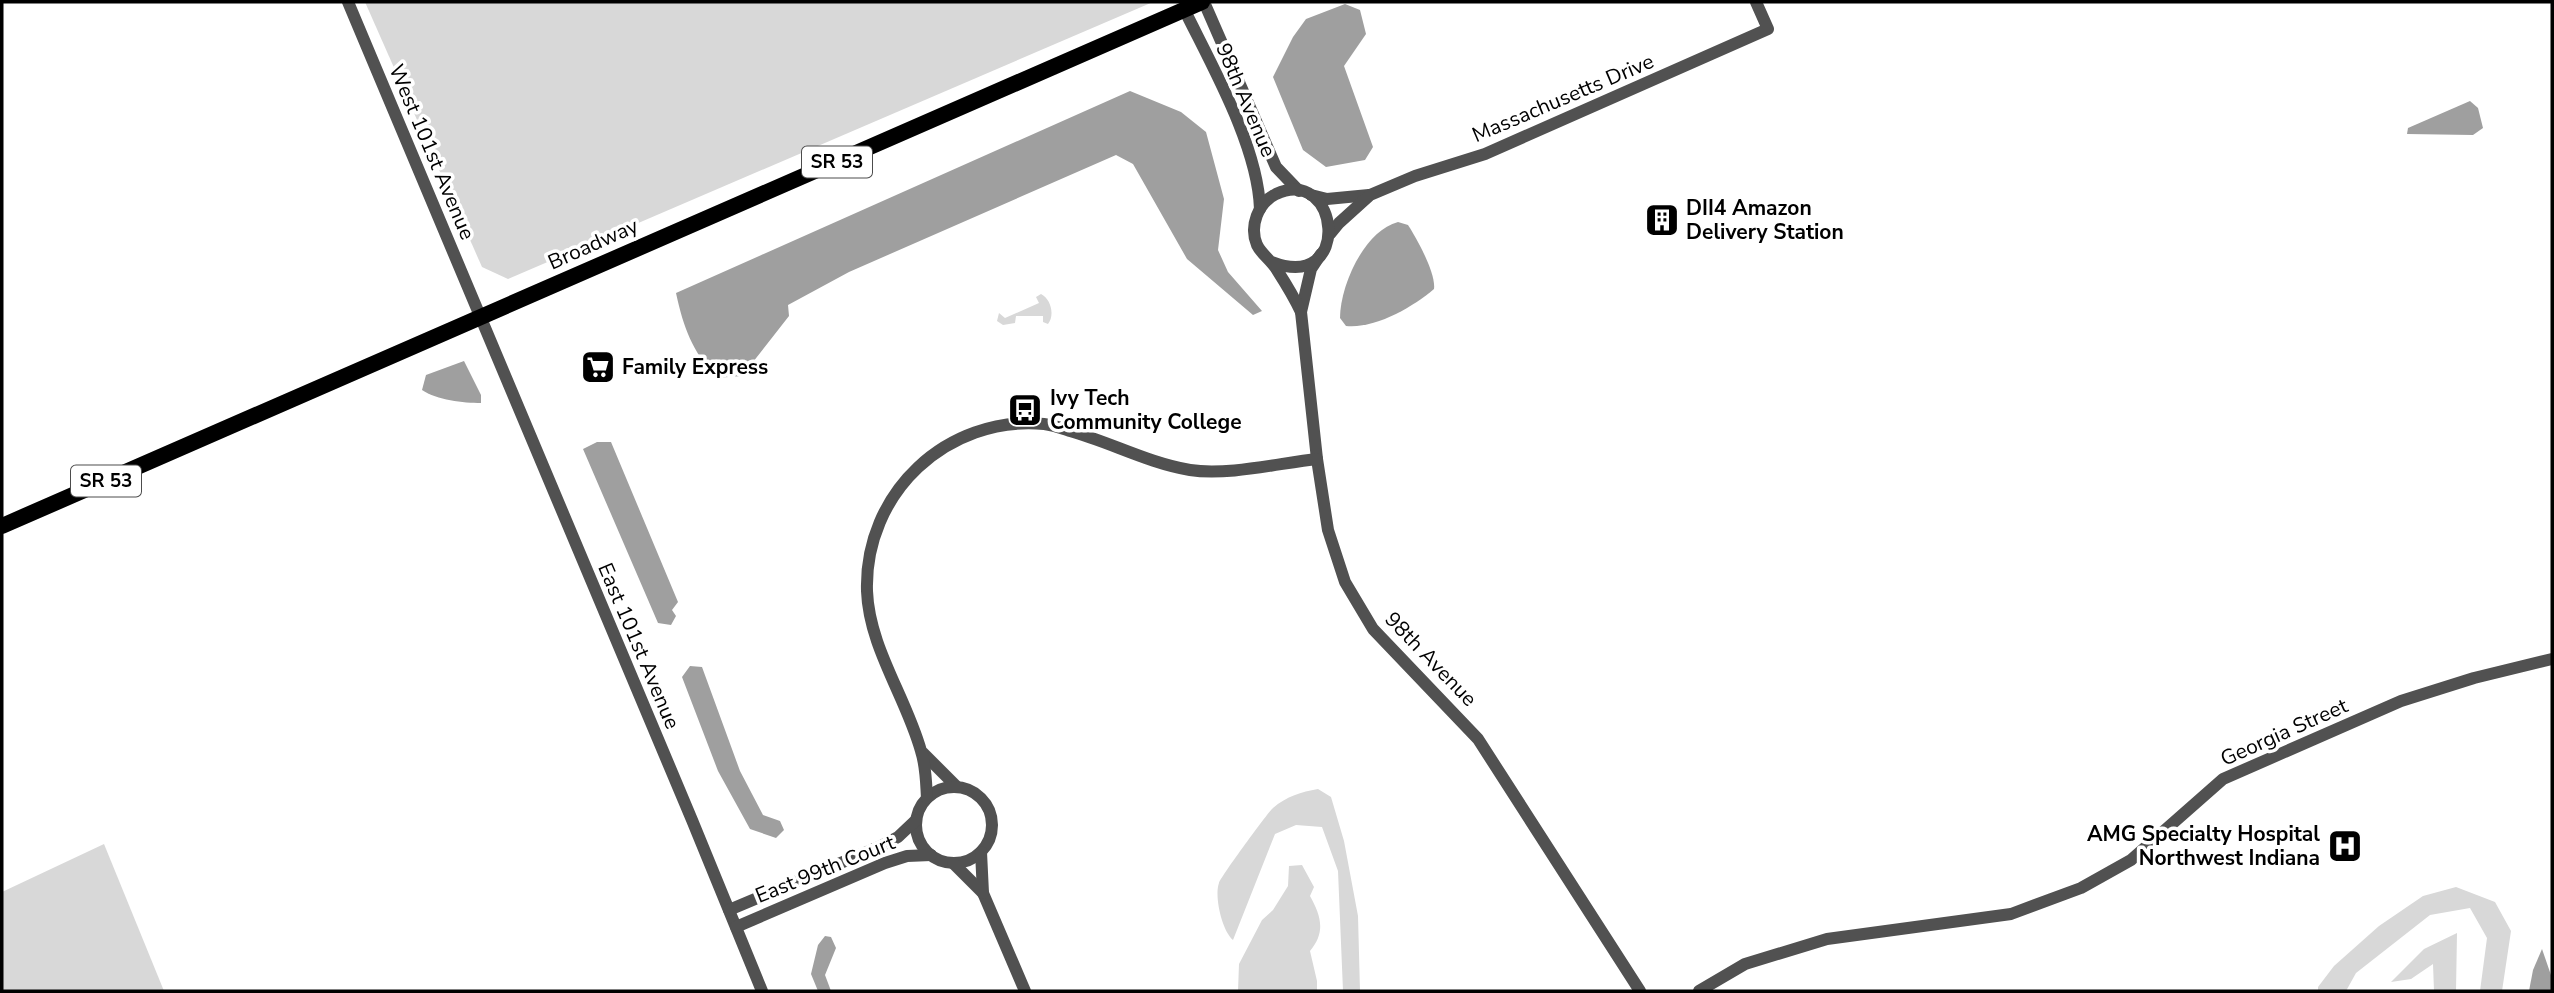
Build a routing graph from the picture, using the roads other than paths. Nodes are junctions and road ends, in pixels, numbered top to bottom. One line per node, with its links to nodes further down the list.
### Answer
1 (348, 2): 12 (street, West 101st Avenue)
2 (1203, 2): 4 (main road, Broadway / SR 53); 5 (street, 98th Avenue)
3 (1756, 2): 6 (street, Massachusetts Drive)
4 (1184, 9): 7 (street, 98th Avenue); 12 (main road, Broadway / SR 53)
5 (1304, 193): 6 (street); 7 (street); 8 (street, 98th Avenue)
6 (1370, 195): 8 (street)
7 (1260, 209): 10 (street, 98th Avenue)
8 (1330, 234): 9 (street, 98th Avenue)
9 (1321, 254): 10 (street); 11 (street, 98th Avenue)
10 (1272, 262): 11 (street, 98th Avenue)
11 (1301, 312): 13 (street, 98th Avenue)
12 (479, 316): 14 (main road, Broadway / SR 53); 24 (street, East 101st Avenue)
13 (1317, 459): 16 (street); 28 (street, 98th Avenue)
14 (2, 526)
15 (2552, 659): 29 (street, Georgia Street)
16 (921, 750): 17 (street); 18 (street)
17 (957, 787): 18 (street); 20 (street)
18 (927, 798): 19 (street)
19 (916, 820): 21 (street); 24 (street, East 99th Court)
20 (981, 852): 22 (street); 23 (street)
21 (931, 855): 22 (street); 25 (street, East 99th Court)
22 (953, 863): 23 (street)
23 (983, 893): 27 (street)
24 (729, 910): 25 (street, East 101st Avenue)
25 (736, 928): 26 (street, East 101st Avenue)
26 (762, 991)
27 (1025, 991)
28 (1640, 991)
29 (1699, 991)

